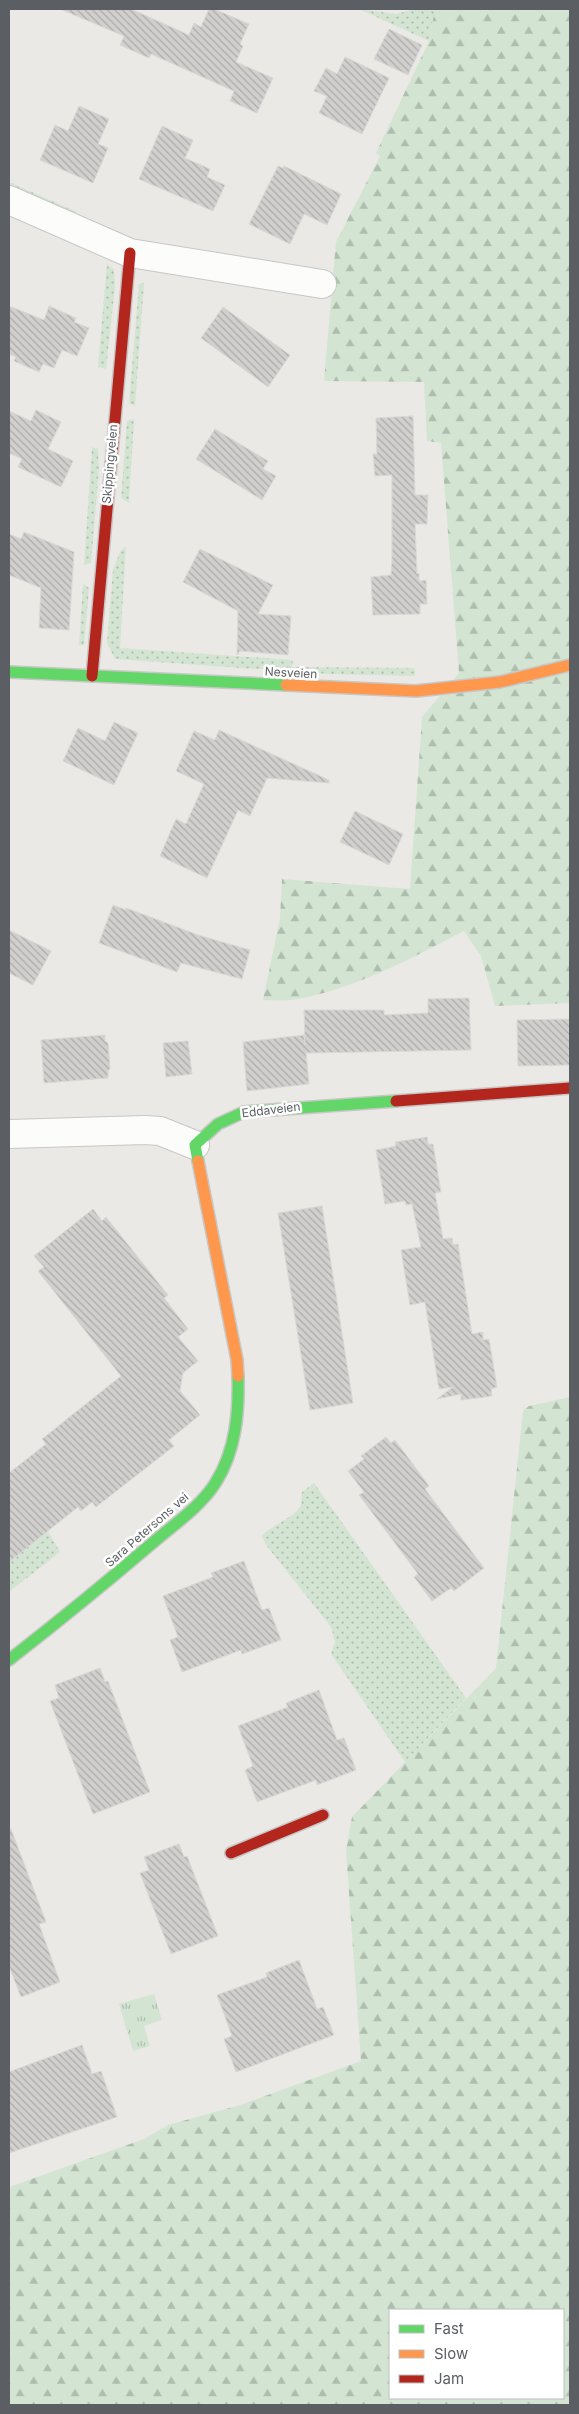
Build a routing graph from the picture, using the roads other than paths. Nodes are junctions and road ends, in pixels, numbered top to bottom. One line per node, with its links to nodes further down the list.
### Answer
1 (9, 200): 2 (street)
2 (130, 253): 3 (street); 6 (street, Skippingveien)
3 (322, 284)
4 (570, 665): 6 (street, Nesveien)
5 (9, 672): 6 (street, Nesveien)
6 (92, 676)
7 (570, 1088): 9 (street, Eddaveien)
8 (9, 1134): 9 (street)
9 (195, 1144): 10 (street, Sara Petersons vei)
10 (9, 1660)
11 (323, 1815): 12 (street)
12 (231, 1852)

